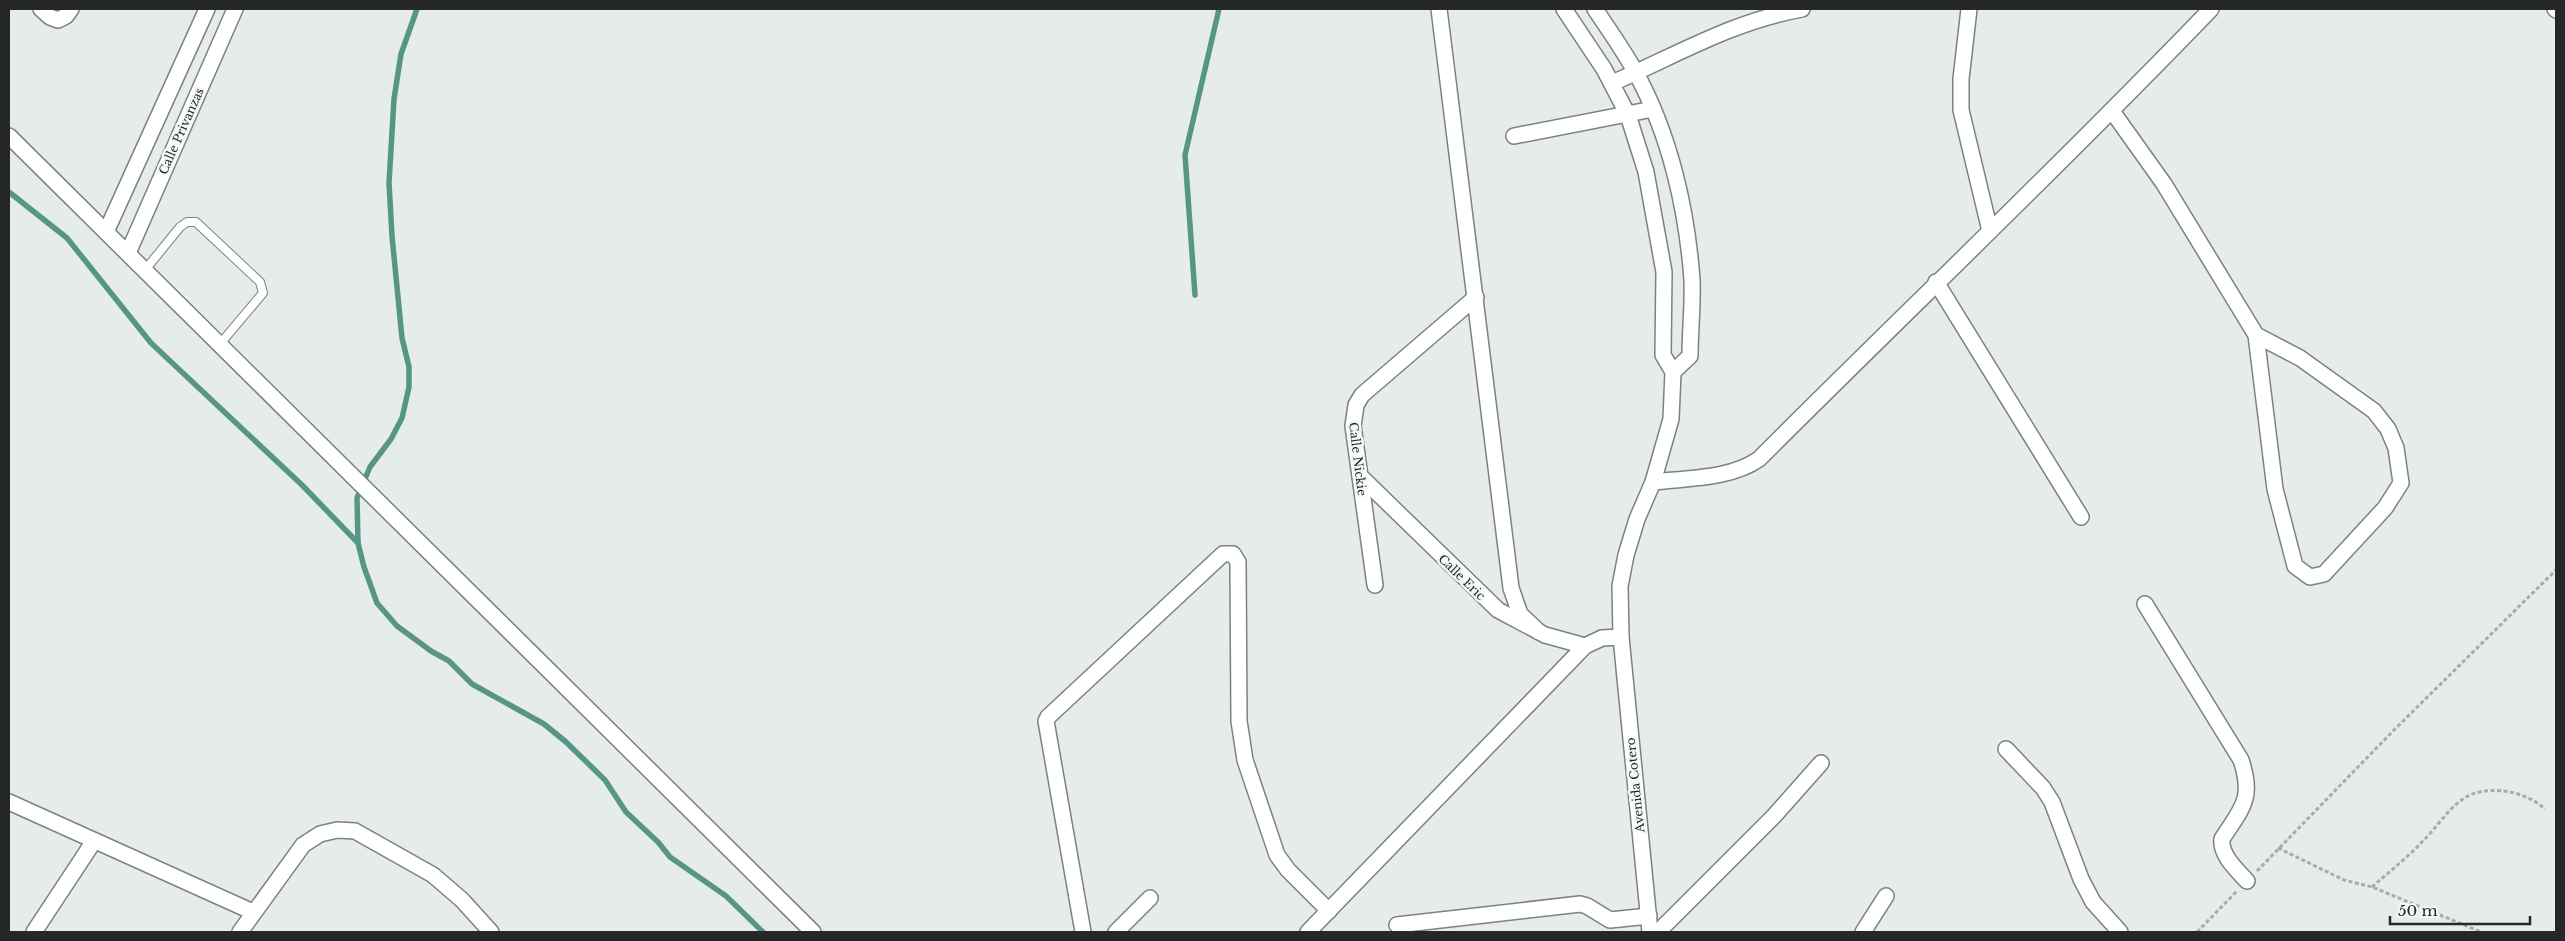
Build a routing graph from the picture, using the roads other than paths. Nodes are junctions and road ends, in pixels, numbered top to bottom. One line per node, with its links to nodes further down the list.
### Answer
1 (41, 9): 2 (street)
2 (71, 9)
3 (207, 9): 19 (street)
4 (235, 9): 20 (street, Calle Privanzas)
5 (1439, 9): 23 (street)
6 (1564, 9): 12 (street)
7 (1596, 9): 11 (street)
8 (1802, 9): 11 (street)
9 (1969, 9): 18 (street)
10 (2211, 9): 14 (street)
11 (1636, 73): 12 (street); 13 (street)
12 (1612, 83): 15 (street)
13 (1653, 109): 15 (street); 26 (street)
14 (2112, 112): 18 (street); 24 (street)
15 (1628, 115): 17 (street); 26 (street)
16 (9, 136): 19 (street)
17 (1514, 136)
18 (1990, 231): 22 (street)
19 (106, 232): 20 (street)
20 (128, 253): 21 (street)
21 (145, 270): 25 (street); 25 (lane)
22 (1936, 282): 28 (street); 29 (street)
23 (1476, 297): 27 (street, Calle Nickie); 32 (street)
24 (2256, 335): 24 (street)
25 (220, 344): 51 (street)
26 (1673, 372): 28 (street, Avenida Cotero)
27 (1360, 476): 30 (street, Calle Nickie); 32 (street, Calle Eric)
28 (1653, 482): 33 (street, Avenida Cotero)
29 (2081, 517)
30 (1376, 585)
31 (2145, 604): 39 (street)
32 (1539, 632): 34 (street, Calle Eric)
33 (1621, 637): 34 (street); 44 (street, Avenida Cotero)
34 (1586, 646): 42 (street)
35 (2006, 748): 58 (street)
36 (1821, 763): 56 (street)
37 (9, 802): 38 (street)
38 (94, 841): 43 (street); 48 (street)
39 (2247, 881)
40 (1886, 896): 57 (street)
41 (1150, 898): 53 (street)
42 (1328, 911): 52 (street); 54 (street)
43 (253, 912): 49 (street); 50 (street)
44 (1649, 916): 46 (street); 55 (street, Avenida Cotero)
45 (1397, 926): 47 (street)
46 (1607, 926): 47 (street)
47 (1415, 928)
48 (34, 932)
49 (240, 932)
50 (491, 932)
51 (813, 932)
52 (1084, 932)
53 (1116, 932)
54 (1308, 932)
55 (1650, 932)
56 (1658, 932)
57 (1863, 932)
58 (2120, 932)

